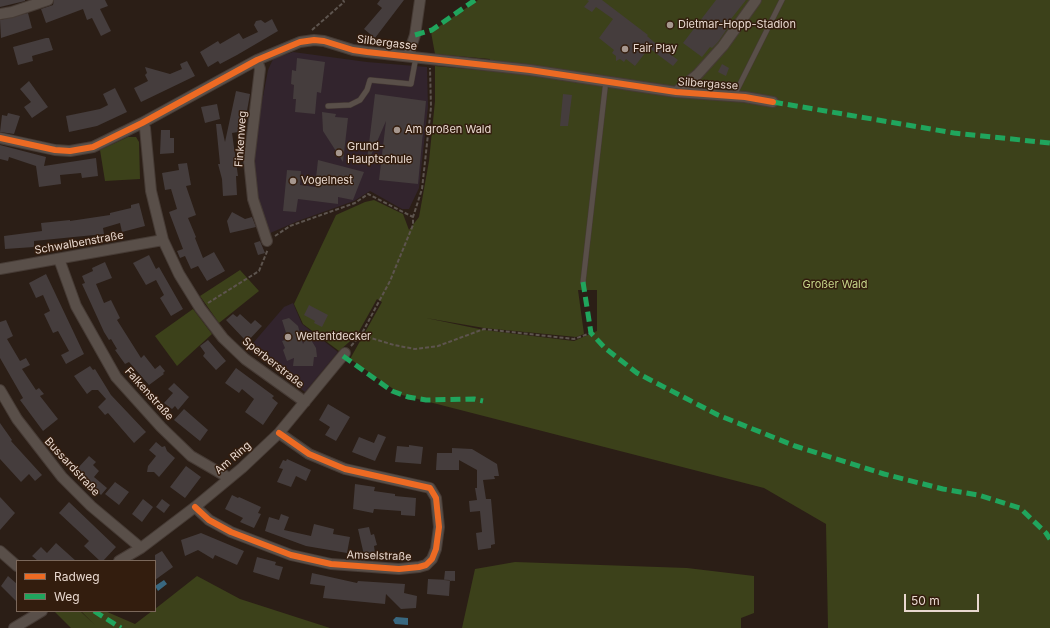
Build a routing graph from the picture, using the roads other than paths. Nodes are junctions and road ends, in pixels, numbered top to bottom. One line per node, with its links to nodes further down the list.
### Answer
1 (48, 0): 5 (street)
2 (420, 0): 6 (street)
3 (756, 0): 9 (street)
4 (782, 0): 10 (lane)
5 (0, 14)
6 (412, 56): 7 (street, Silbergasse); 8 (street, Silbergasse); 12 (lane)
7 (257, 60): 13 (street, Silbergasse); 16 (street, Finkenweg)
8 (606, 80): 9 (street, Silbergasse); 19 (lane)
9 (676, 92): 10 (street, Silbergasse)
10 (734, 96): 11 (street, Silbergasse)
11 (773, 102)
12 (328, 106)
13 (142, 123): 14 (street, Silbergasse); 15 (street, Sperberstraße)
14 (0, 138)
15 (163, 240): 17 (street, Schwalbenstraße); 22 (street, Sperberstraße)
16 (267, 241)
17 (59, 259): 18 (street, Schwalbenstraße); 24 (street, Falkenstraße)
18 (0, 269)
19 (583, 282)
20 (345, 353): 22 (street, Am Ring)
21 (0, 390): 26 (street, Bussardstraße)
22 (305, 402): 23 (street, Am Ring)
23 (279, 433): 24 (street, Am Ring); 25 (street, Amselstraße)
24 (229, 478): 25 (street, Am Ring)
25 (195, 507): 26 (street, Am Ring)
26 (141, 548): 28 (street, Am Ring)
27 (0, 551): 29 (street)
28 (121, 560)
29 (16, 565)
30 (40, 612): 31 (street)
31 (14, 628)

